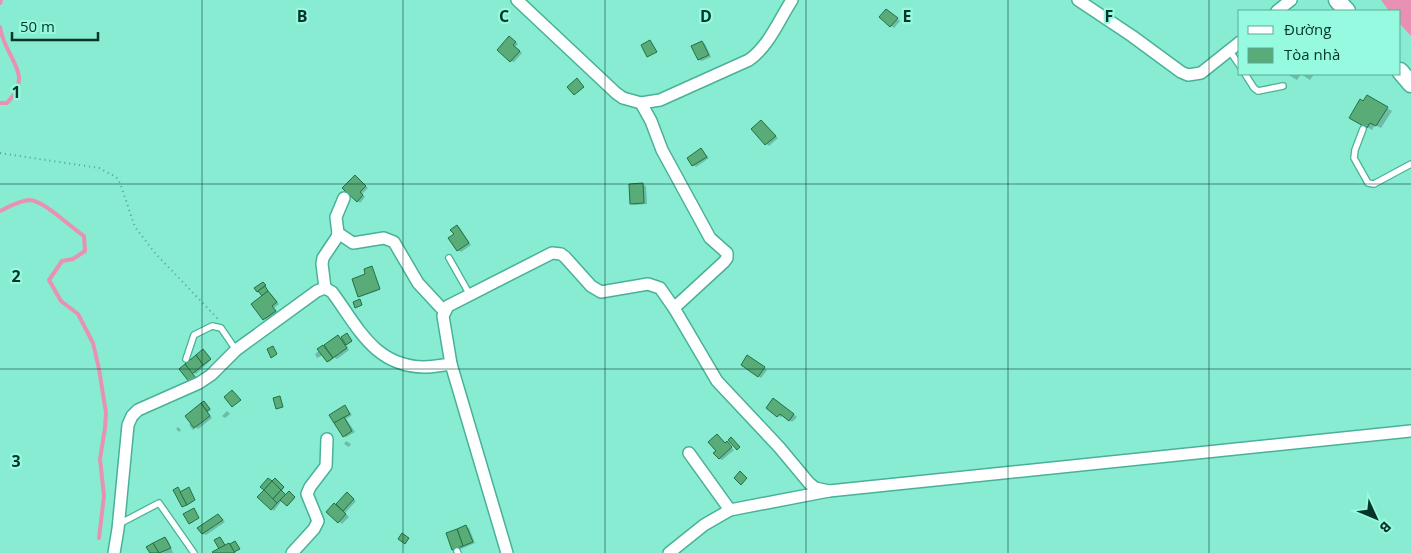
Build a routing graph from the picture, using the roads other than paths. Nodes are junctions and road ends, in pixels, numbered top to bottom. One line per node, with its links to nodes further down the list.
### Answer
1 (517, 0): 15 (street)
2 (792, 0): 15 (street)
3 (1078, 0): 9 (street)
4 (1291, 0): 6 (street)
5 (1337, 0): 7 (main road)
6 (1278, 10)
7 (1346, 10)
8 (1238, 44): 9 (street)
9 (1230, 50): 10 (lane)
10 (1238, 63)
11 (1401, 72): 13 (main road)
12 (1246, 75): 14 (lane)
13 (1411, 84)
14 (1282, 86)
15 (641, 103): 23 (street)
16 (1363, 129): 17 (lane)
17 (1411, 164)
18 (344, 198): 19 (street)
19 (338, 233): 21 (street); 24 (street)
20 (449, 258): 22 (lane)
21 (325, 288): 25 (street); 27 (street)
22 (470, 295): 23 (street); 24 (street)
23 (674, 308): 31 (street)
24 (444, 311): 27 (street)
25 (236, 350): 26 (lane); 33 (street)
26 (186, 359)
27 (451, 364): 37 (street)
28 (1410, 432): 31 (street)
29 (327, 439): 36 (street)
30 (689, 453): 32 (street)
31 (829, 491): 32 (street)
32 (730, 510): 38 (street)
33 (119, 524): 34 (street); 35 (lane)
34 (114, 553)
35 (194, 553)
36 (292, 553)
37 (506, 553)
38 (668, 553)

